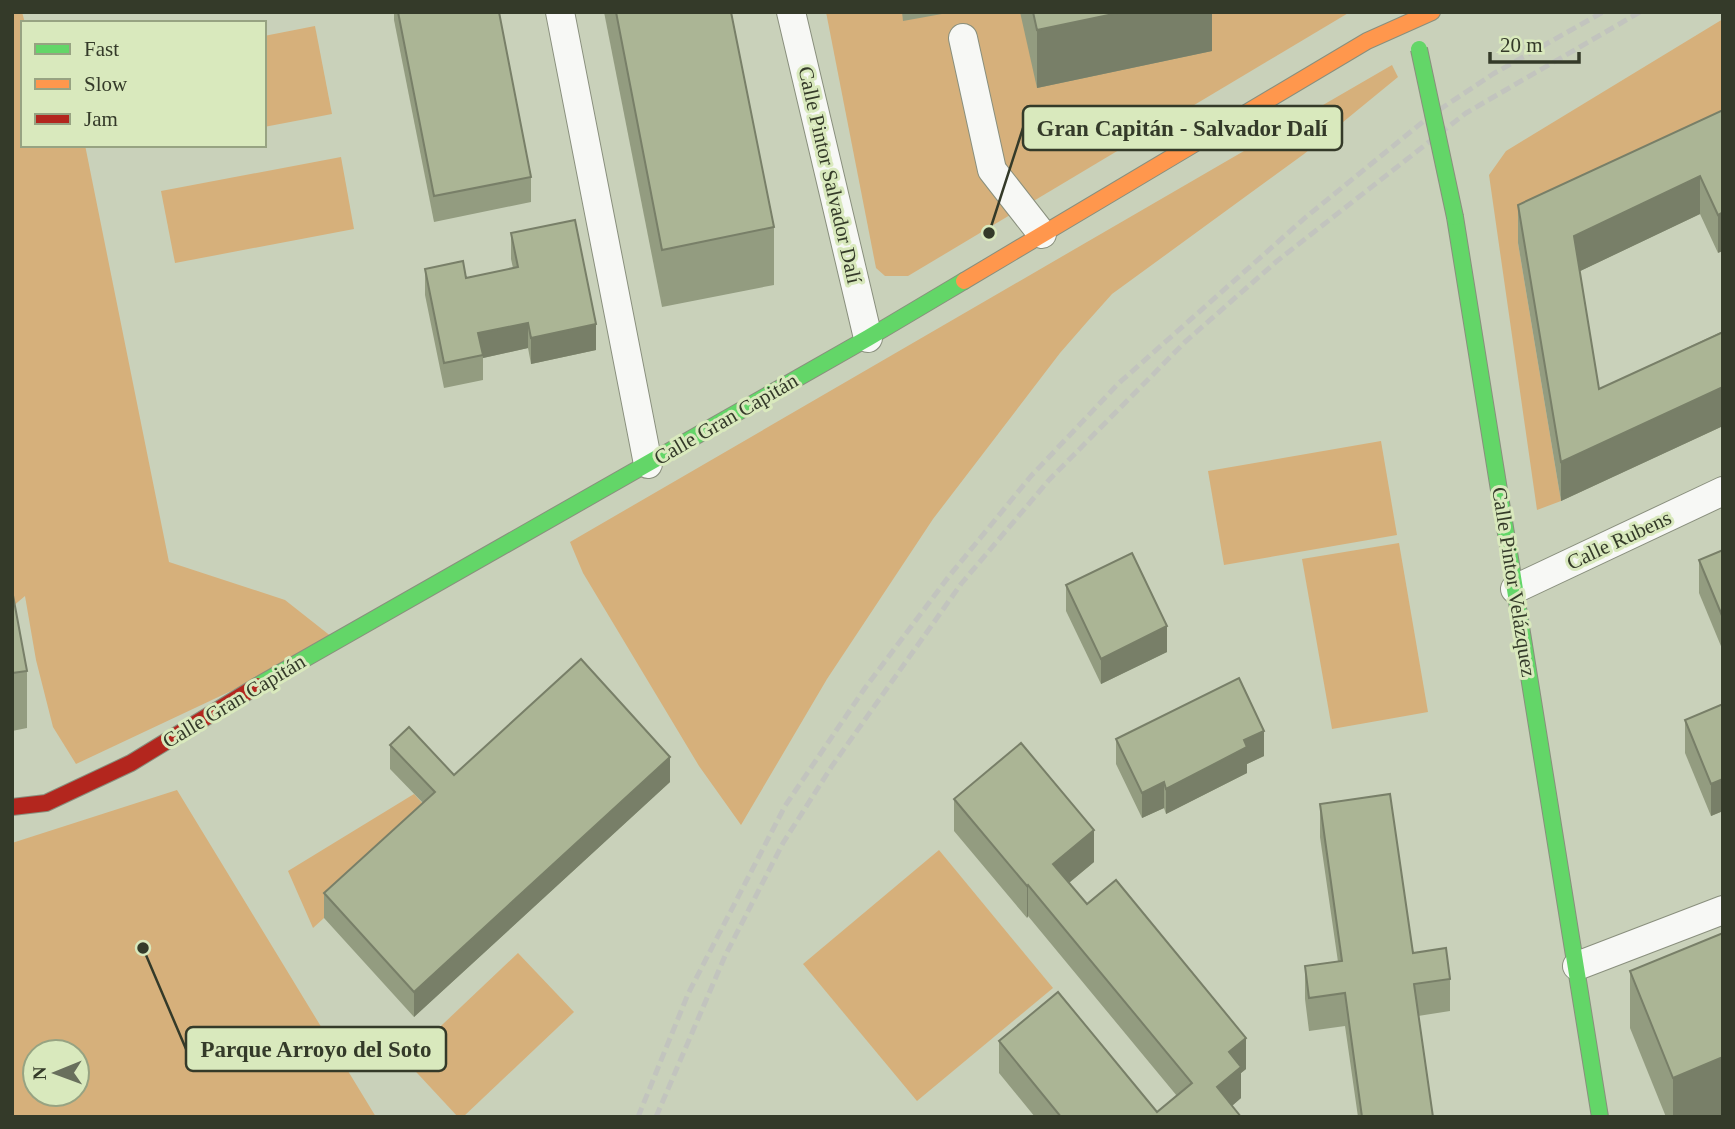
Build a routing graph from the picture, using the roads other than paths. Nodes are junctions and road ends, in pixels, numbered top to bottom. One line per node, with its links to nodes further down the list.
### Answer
1 (560, 12): 8 (street)
2 (791, 12): 7 (street, Calle Pintor Salvador Dalí)
3 (1432, 12): 4 (street, Calle Gran Capitán)
4 (1414, 16): 6 (street, Calle Gran Capitán); 10 (street, Calle Pintor Velázquez, bridge)
5 (963, 38): 6 (street)
6 (1042, 234): 7 (street, Calle Gran Capitán)
7 (868, 338): 8 (street, Calle Gran Capitán)
8 (648, 464): 11 (street, Calle Gran Capitán)
9 (1723, 491): 10 (street, Calle Rubens)
10 (1515, 589): 13 (street, Calle Pintor Velázquez)
11 (12, 807)
12 (1723, 910): 13 (street)
13 (1577, 966): 14 (street, Calle Pintor Velázquez)
14 (1600, 1117)

